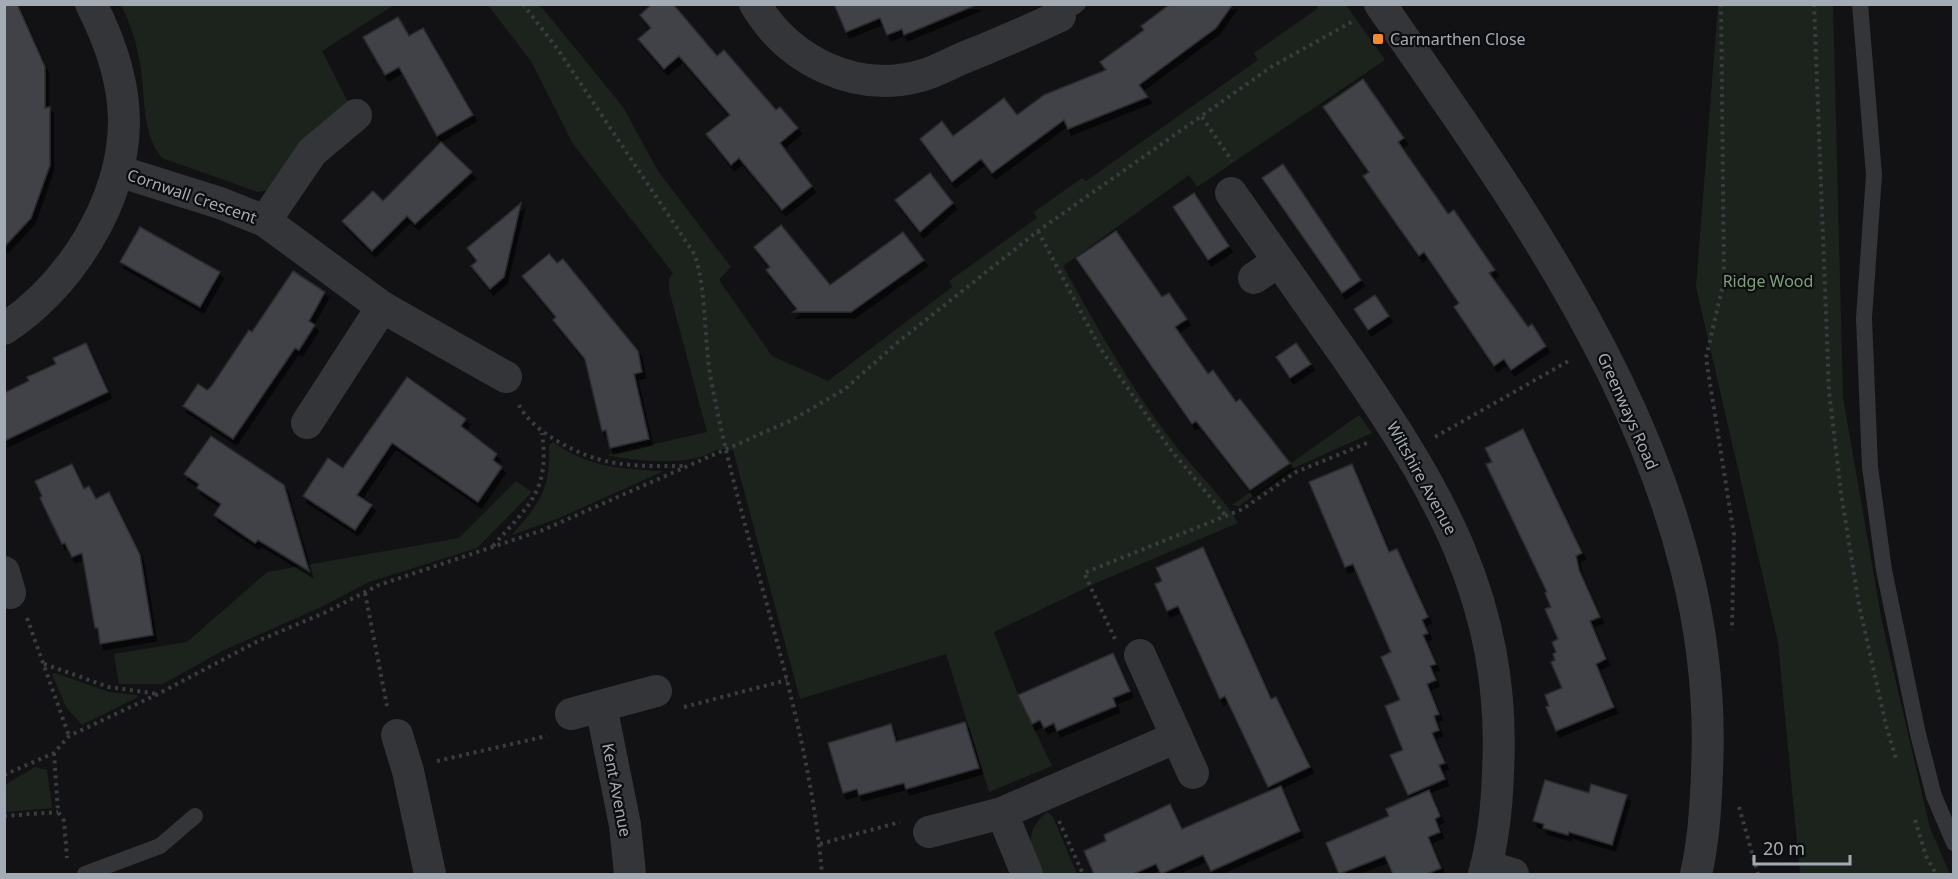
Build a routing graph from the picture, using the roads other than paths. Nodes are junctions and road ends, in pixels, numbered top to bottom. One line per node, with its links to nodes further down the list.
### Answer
1 (91, 4): 7 (street, Cornwall Crescent)
2 (755, 4): 5 (street)
3 (1860, 4): 24 (lane)
4 (1381, 5): 30 (street, Greenways Road)
5 (1069, 10)
6 (356, 115): 9 (street, Cornwall Crescent)
7 (118, 171): 9 (street, Cornwall Crescent); 11 (street, Cornwall Crescent)
8 (1231, 192): 25 (street, Wiltshire Avenue)
9 (265, 221): 10 (street, Cornwall Crescent)
10 (382, 307): 12 (street, Cornwall Crescent); 13 (street)
11 (4, 329)
12 (506, 377)
13 (307, 423)
14 (1140, 655): 19 (street)
15 (656, 691): 16 (street)
16 (601, 706): 17 (street); 28 (street, Kent Avenue)
17 (571, 714)
18 (397, 735): 27 (street)
19 (1177, 737): 20 (street); 21 (street)
20 (1193, 773)
21 (1002, 813): 23 (street); 29 (street)
22 (195, 816): 26 (lane)
23 (929, 832)
24 (1953, 843)
25 (1494, 872)
26 (85, 874)
27 (430, 874)
28 (630, 874)
29 (1027, 874)
30 (1696, 874)

